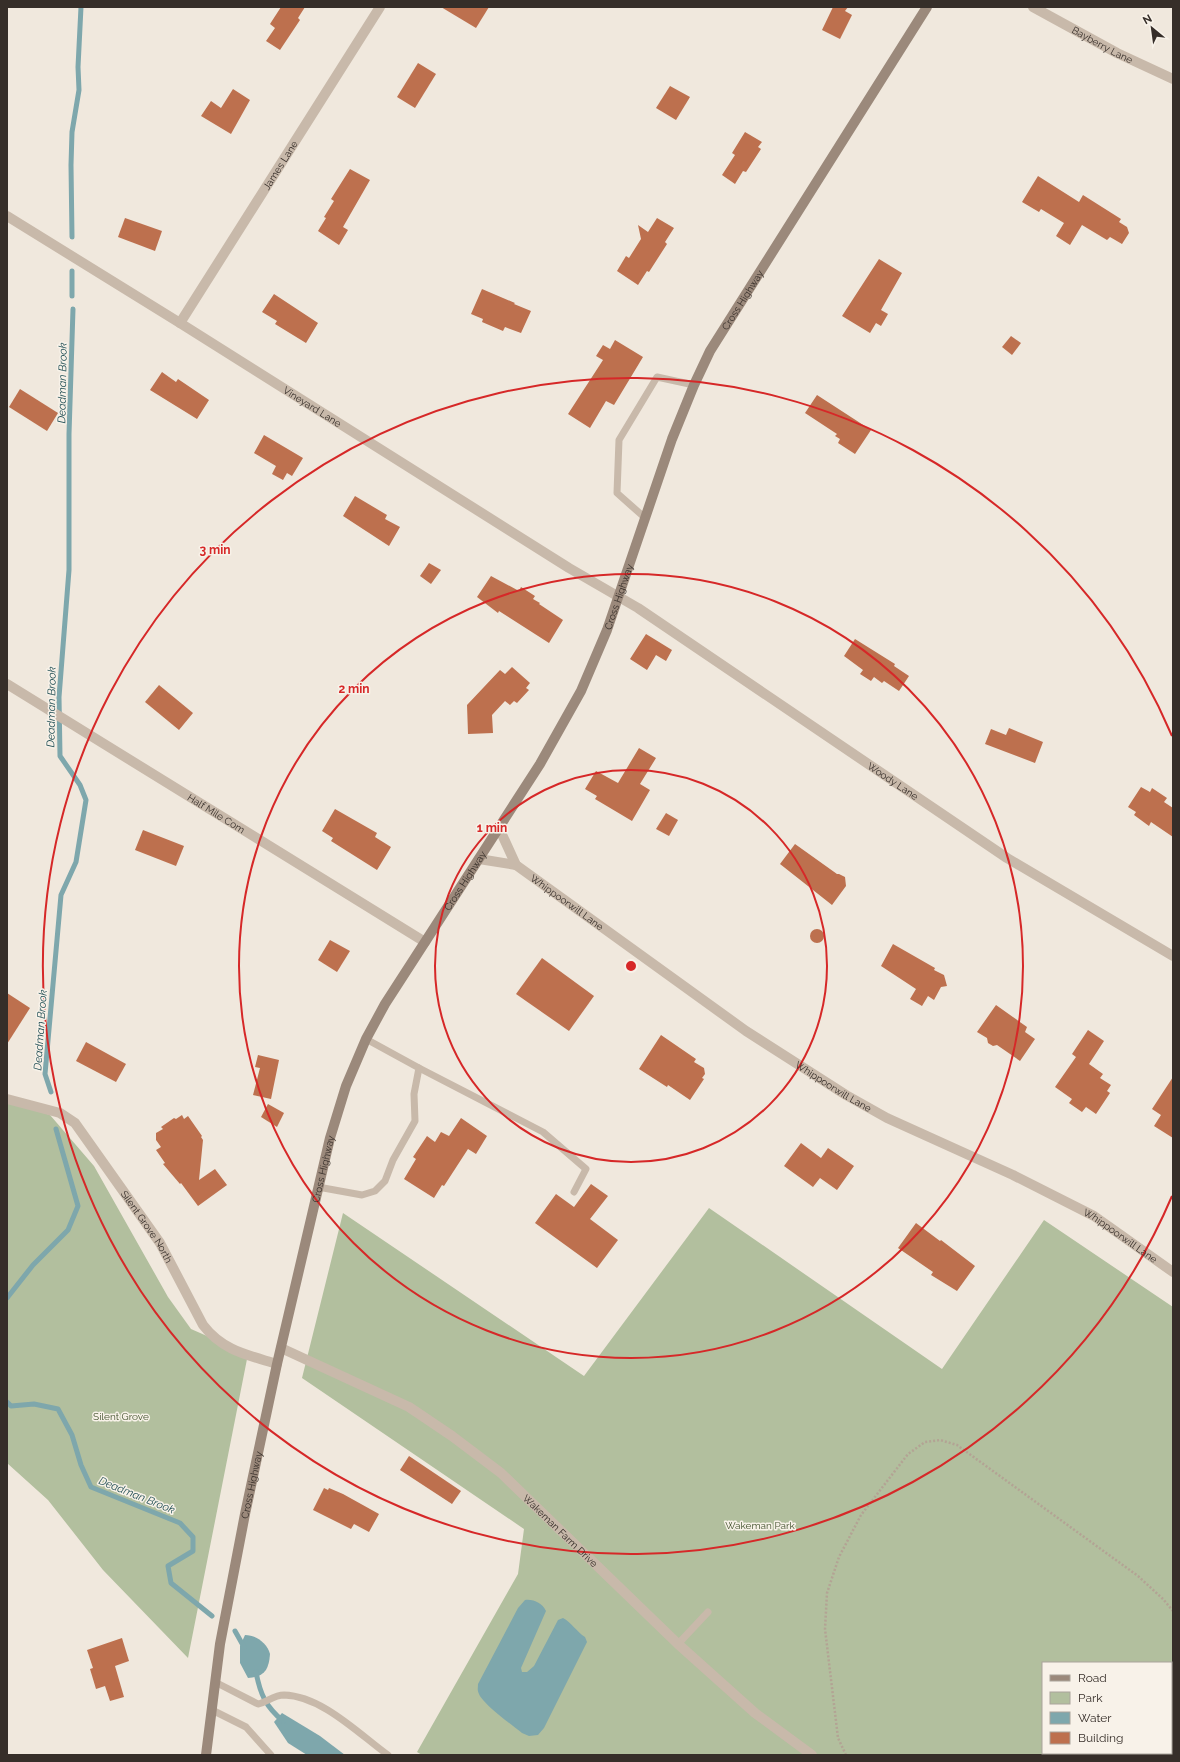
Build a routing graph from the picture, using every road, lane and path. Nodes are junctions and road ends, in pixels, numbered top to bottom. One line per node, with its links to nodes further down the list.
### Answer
1 (380, 7): 6 (street, James Lane)
2 (927, 7): 7 (street, Cross Highway)
3 (1033, 7): 4 (street, Bayberry Lane)
4 (1173, 80)
5 (7, 216): 6 (street, Vineyard Lane)
6 (180, 323): 9 (street, Vineyard Lane)
7 (694, 385): 8 (street, Cross Highway); 8 (lane)
8 (644, 517): 9 (street, Cross Highway)
9 (618, 597): 11 (street, Cross Highway); 15 (street, Woody Lane)
10 (7, 684): 14 (street, Half Mile Com)
11 (499, 828): 12 (street, Cross Highway); 13 (street, Whippoorwill Lane)
12 (479, 859): 13 (street, Whippoorwill Lane); 14 (street, Cross Highway)
13 (516, 865): 21 (street, Whippoorwill Lane)
14 (425, 942): 16 (street, Cross Highway)
15 (1173, 956)
16 (366, 1039): 17 (lane); 19 (street, Cross Highway)
17 (419, 1068): 19 (lane); 20 (lane)
18 (7, 1099): 23 (street, Silent Grove North)
19 (318, 1187): 22 (street, Cross Highway)
20 (574, 1192)
21 (1173, 1272)
22 (281, 1348): 23 (street, Cross Highway); 26 (street, Wakeman Farm Drive)
23 (277, 1364): 27 (street, Cross Highway)
24 (1173, 1611): 33 (path)
25 (708, 1612): 26 (lane)
26 (678, 1644): 32 (street, Wakeman Farm Drive)
27 (215, 1682): 28 (street, Cross Highway); 31 (lane)
28 (212, 1710): 29 (street, Cross Highway); 30 (lane)
29 (206, 1755)
30 (271, 1755)
31 (388, 1755)
32 (812, 1755)
33 (846, 1755)

